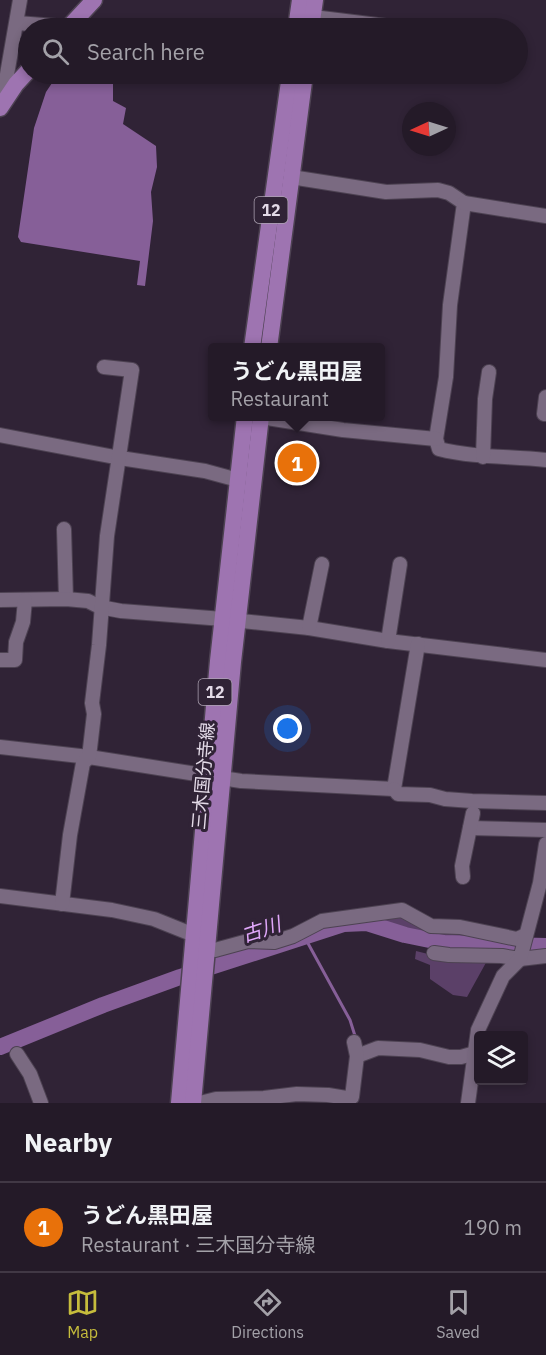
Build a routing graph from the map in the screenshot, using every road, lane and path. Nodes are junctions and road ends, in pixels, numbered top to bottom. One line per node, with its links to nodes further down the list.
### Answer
1 (20, 0): 8 (street)
2 (94, 0): 5 (main road)
3 (300, 0): 6 (main road)
4 (315, 0): 7 (main road)
5 (77, 18)
6 (297, 18)
7 (313, 18)
8 (17, 23): 12 (street)
9 (18, 82): 12 (main road)
10 (289, 84): 16 (main road, 12)
11 (304, 84): 13 (main road, 12)
12 (1, 107)
13 (291, 177): 14 (street); 17 (main road, 12)
14 (464, 203): 15 (street); 26 (street)
15 (546, 216)
16 (253, 343)
17 (270, 343)
18 (104, 367): 28 (street)
19 (489, 372): 27 (street)
20 (546, 397): 21 (street)
21 (546, 414)
22 (245, 421): 30 (main road, 三木国分寺線 / 12)
23 (260, 421): 38 (main road, 三木国分寺線 / 12)
24 (286, 421): 26 (street)
25 (0, 435): 28 (street)
26 (435, 439): 27 (street)
27 (483, 457): 29 (street)
28 (120, 458): 30 (street); 37 (street)
29 (546, 460)
30 (238, 480): 38 (main road, 三木国分寺線 / 12)
31 (64, 529): 34 (street)
32 (322, 564): 39 (street)
33 (400, 564): 40 (street)
34 (66, 599): 36 (street); 37 (street)
35 (0, 600): 36 (street)
36 (24, 600): 42 (street)
37 (100, 607): 38 (street); 45 (street)
38 (230, 619): 39 (street); 46 (main road, 三木国分寺線 / 12)
39 (309, 628): 40 (street)
40 (388, 641): 41 (street)
41 (418, 644): 43 (street); 47 (street)
42 (0, 660)
43 (546, 660)
44 (0, 747): 45 (street)
45 (89, 757): 46 (street); 55 (street)
46 (215, 776): 47 (street); 56 (main road, 三木国分寺線 / 12); 60 (main road, 三木国分寺線 / 12)
47 (394, 789): 48 (street)
48 (546, 803)
49 (473, 813): 50 (street)
50 (470, 828): 51 (street); 53 (street)
51 (546, 830)
52 (546, 844): 57 (street)
53 (463, 877)
54 (0, 896): 55 (street)
55 (62, 904): 56 (street)
56 (194, 935): 60 (main road, 三木国分寺線 / 12); 60 (street)
57 (523, 947): 58 (street); 59 (street); 60 (street); 62 (street)
58 (434, 953)
59 (546, 956)
60 (202, 960): 61 (main road, 三木国分寺線 / 12)
61 (196, 996): 69 (main road, 三木国分寺線 / 12); 70 (main road, 三木国分寺線 / 12)
62 (478, 1031)
63 (354, 1042): 66 (street)
64 (474, 1053): 66 (street)
65 (17, 1054): 68 (street)
66 (362, 1055): 71 (street)
67 (474, 1060): 72 (street)
68 (41, 1103)
69 (179, 1103)
70 (194, 1103)
71 (200, 1103)
72 (468, 1103)

